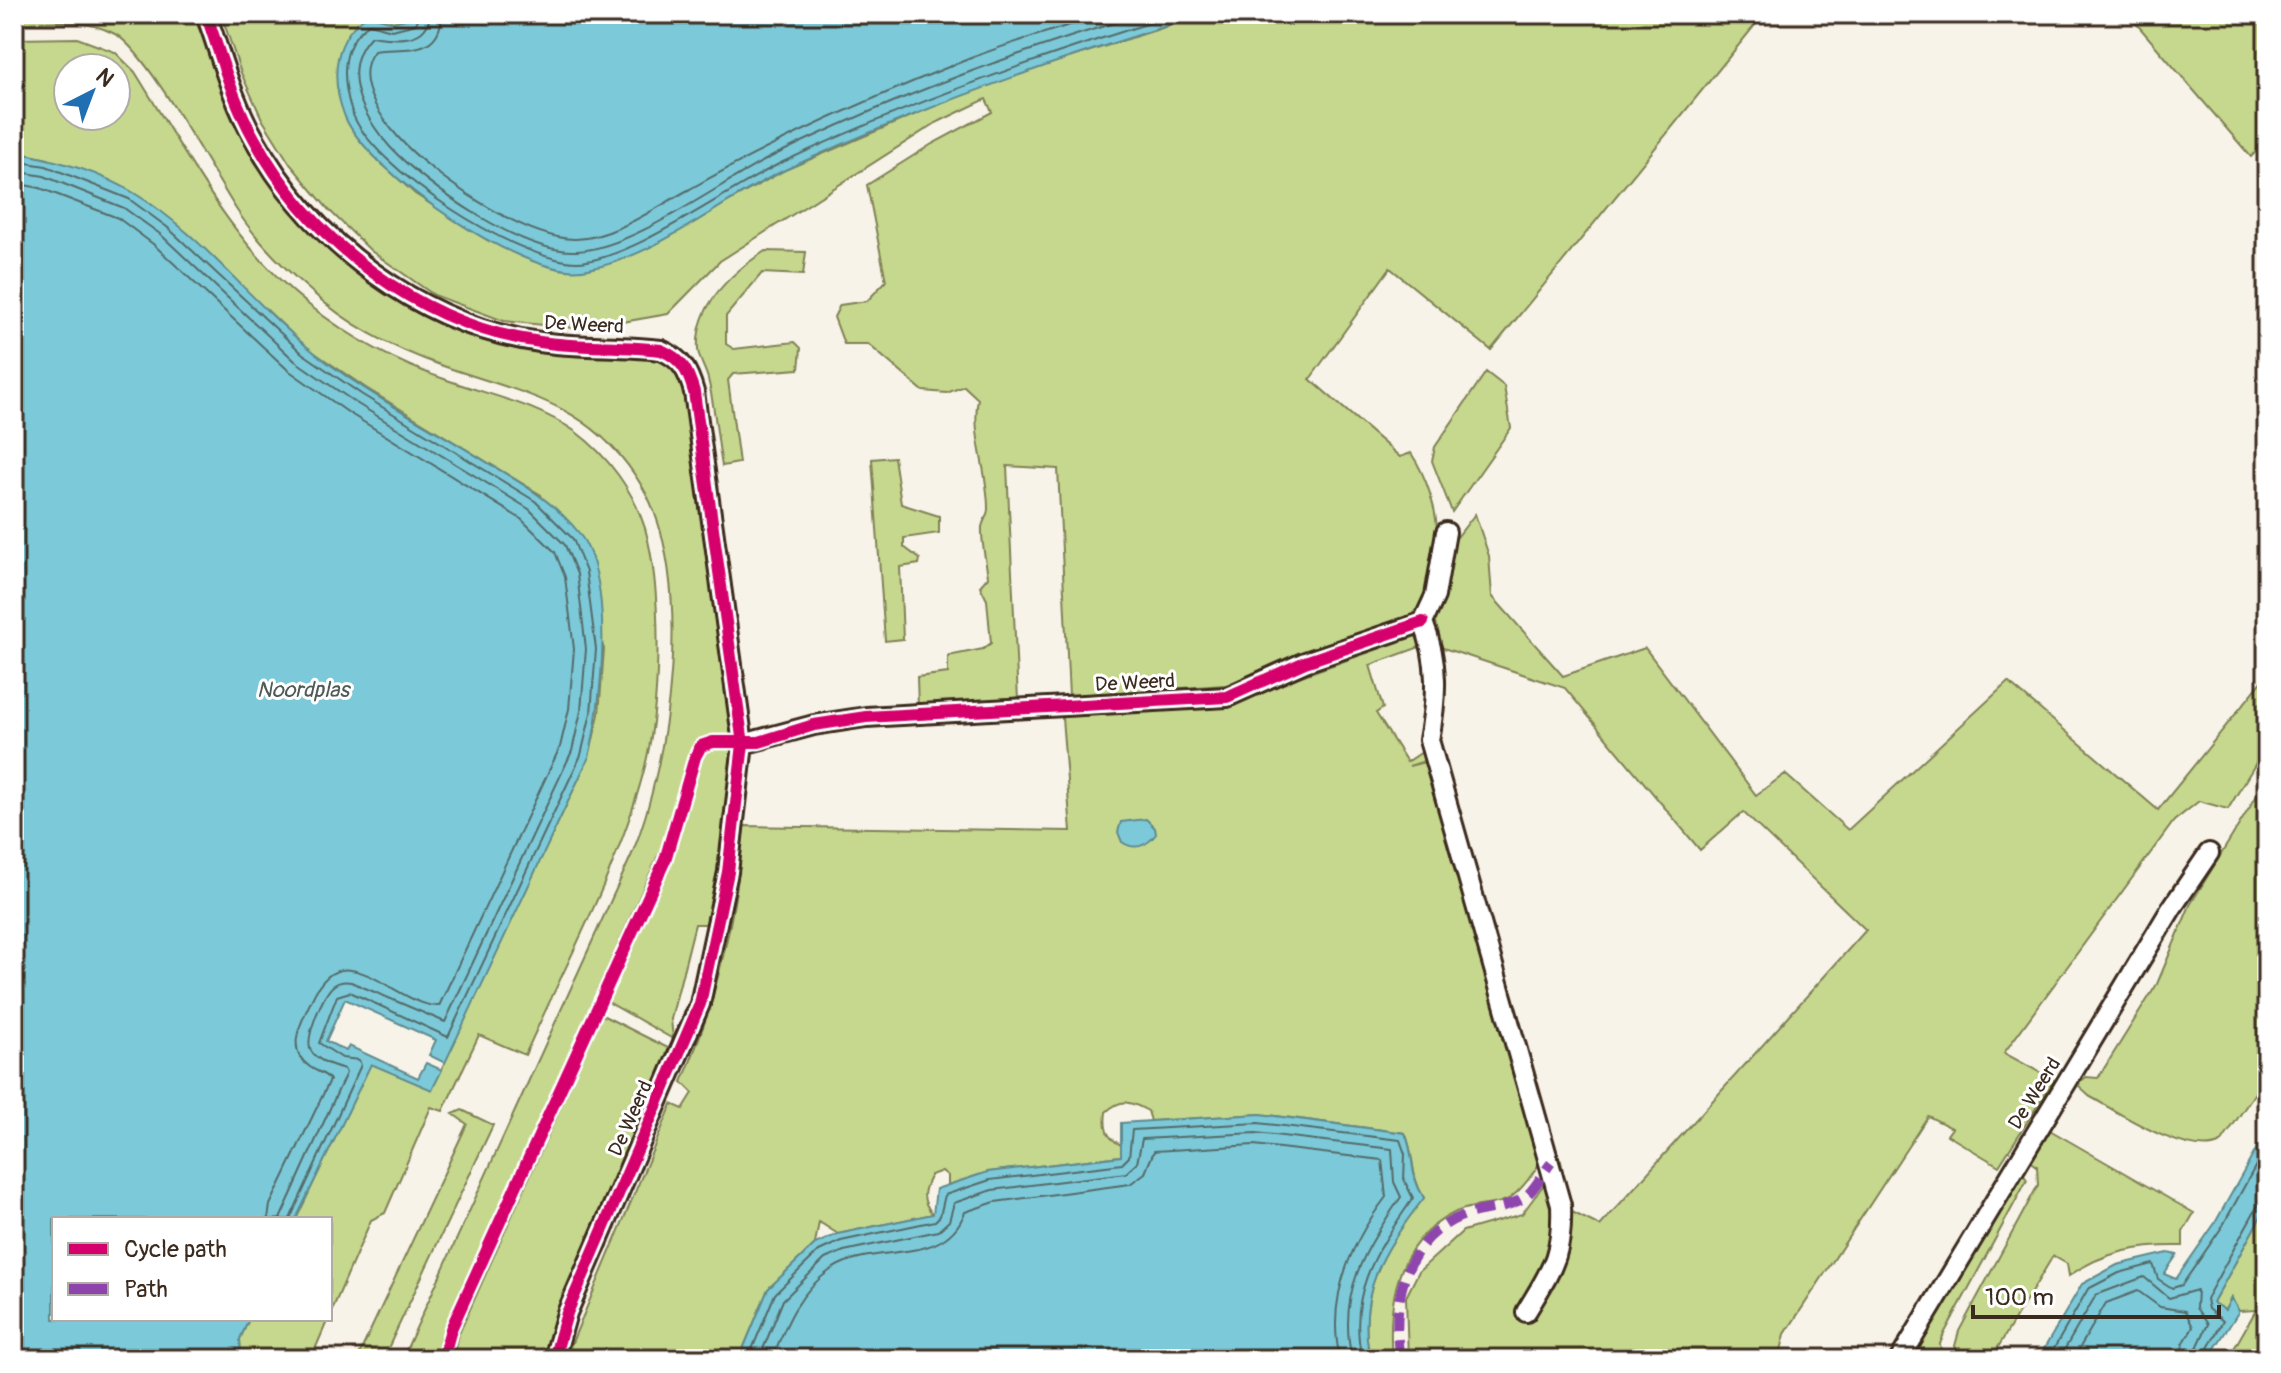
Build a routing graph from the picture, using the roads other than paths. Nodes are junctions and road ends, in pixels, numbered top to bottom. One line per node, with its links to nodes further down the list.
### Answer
1 (206, 14): 4 (street, De Weerd)
2 (1446, 532): 3 (street)
3 (1423, 622): 4 (street, De Weerd); 6 (street)
4 (743, 744): 7 (street, De Weerd)
5 (2209, 853): 8 (street, De Weerd)
6 (1526, 1312)
7 (554, 1359)
8 (1900, 1359)

